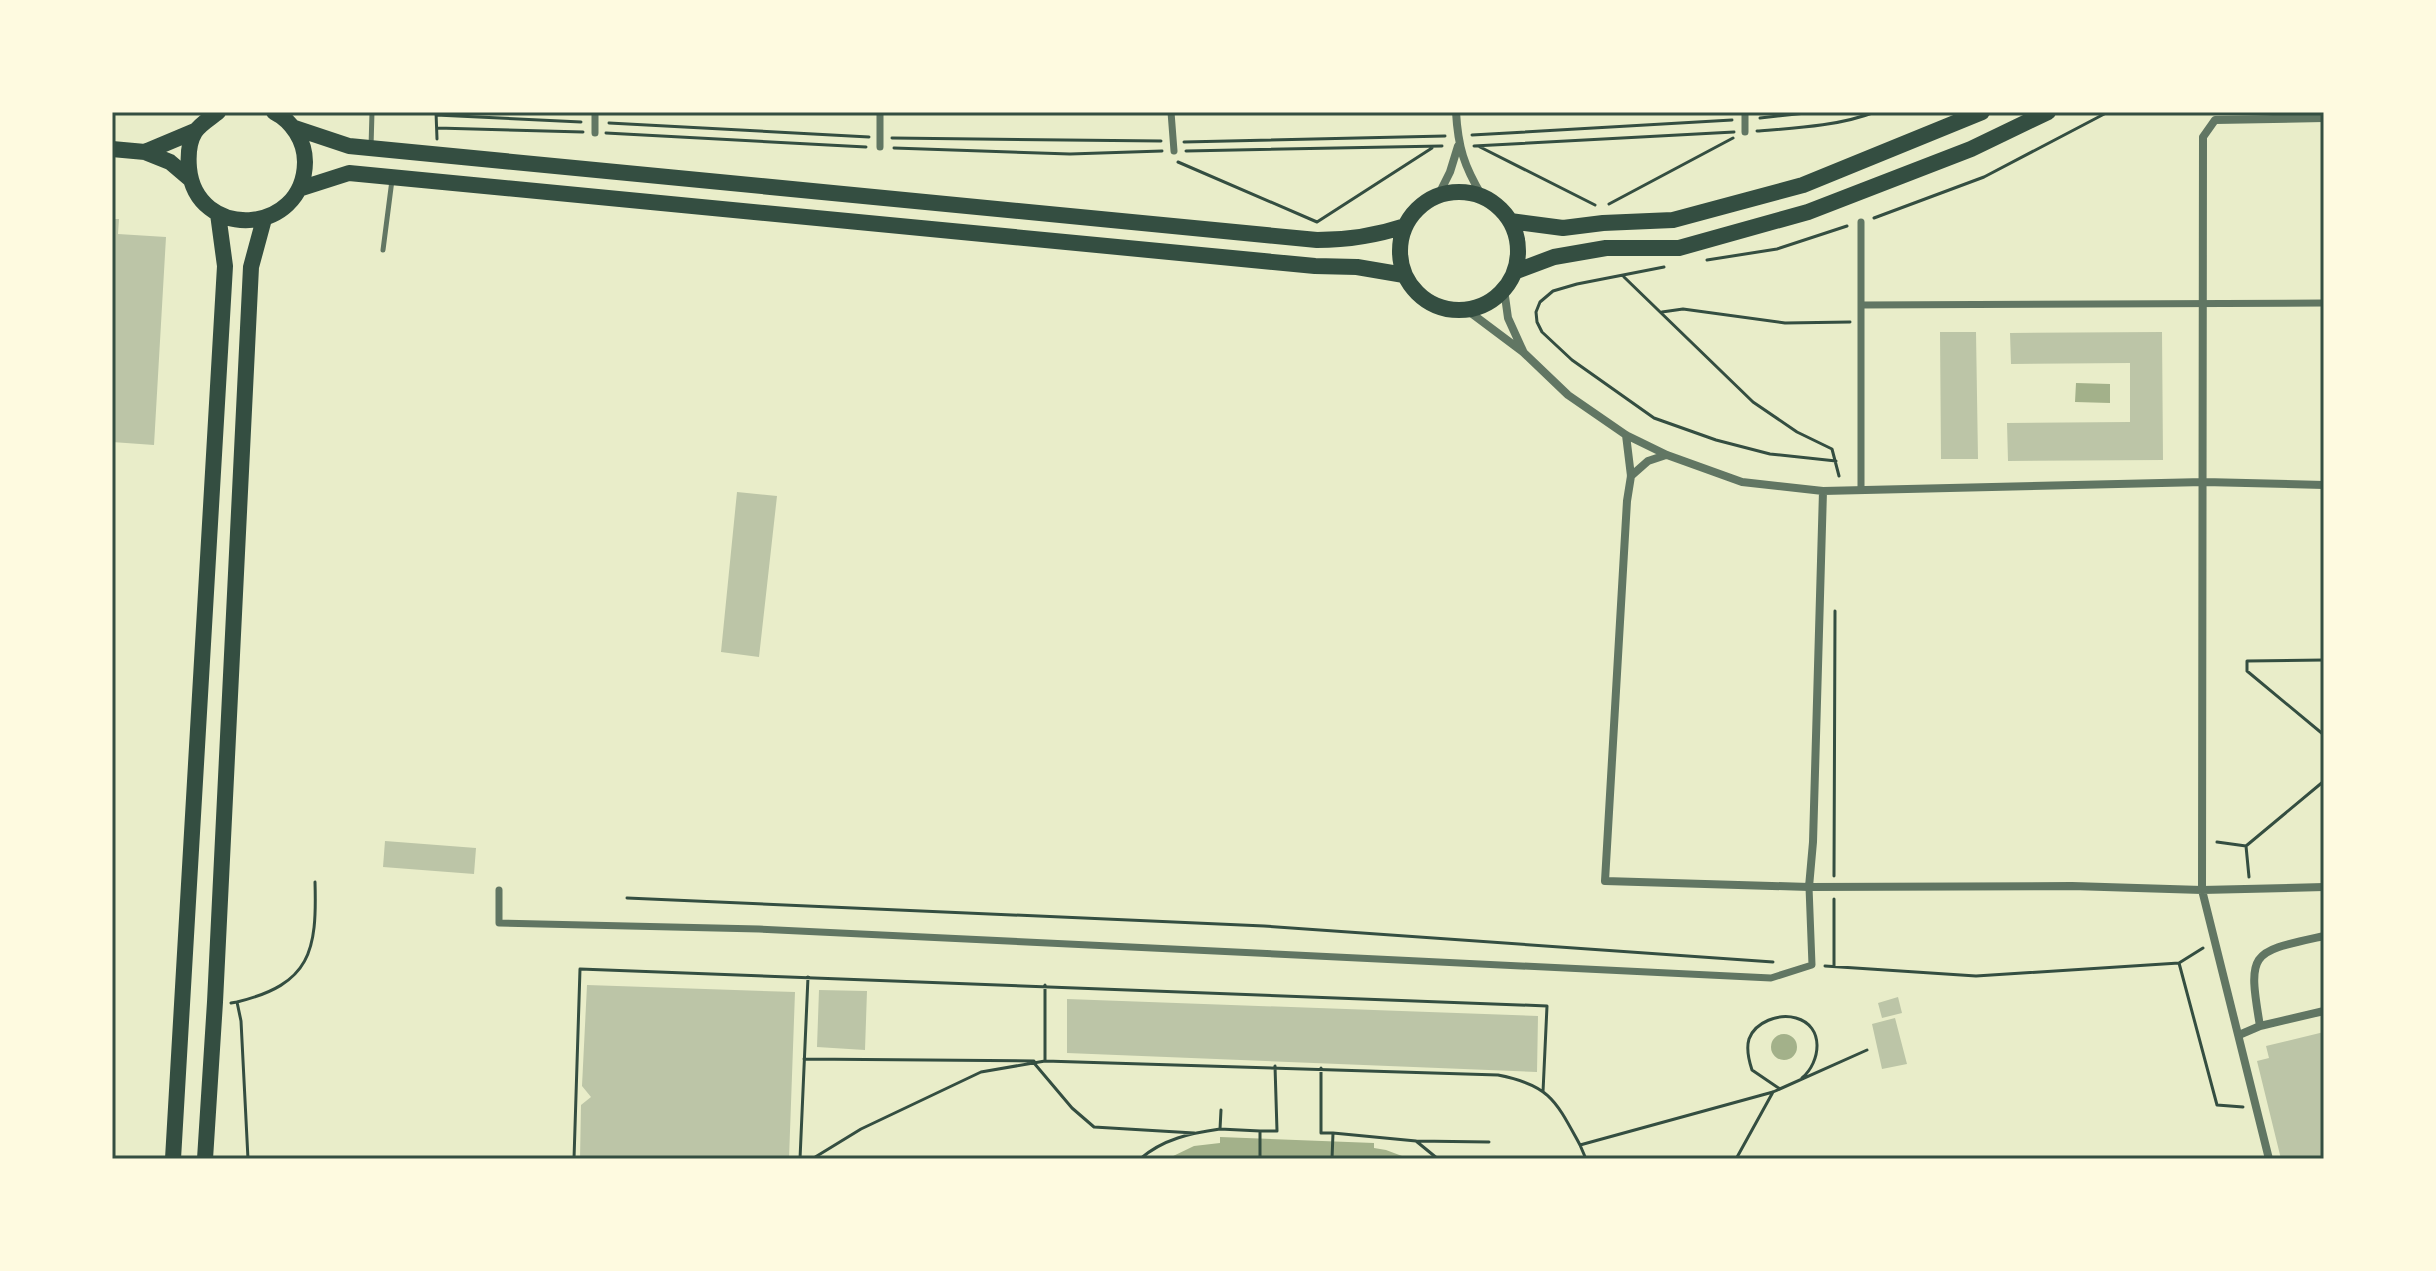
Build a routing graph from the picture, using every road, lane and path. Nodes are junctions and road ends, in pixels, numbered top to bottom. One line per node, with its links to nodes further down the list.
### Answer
1 (218, 112): 19 (main road)
2 (274, 112): 17 (main road)
3 (372, 112): 28 (lane)
4 (595, 112): 16 (street)
5 (880, 112): 22 (street)
6 (1171, 112): 24 (street)
7 (1456, 112): 23 (street)
8 (1815, 112): 14 (path)
9 (1875, 112): 20 (path)
10 (1982, 112): 40 (main road)
11 (2048, 112): 46 (main road)
12 (2108, 112): 41 (path)
13 (436, 113): 16 (path); 18 (path)
14 (1745, 116): 20 (street); 23 (path)
15 (2324, 118): 51 (street)
16 (595, 123): 21 (street); 22 (path)
17 (292, 127): 28 (main road); 35 (main road)
18 (437, 128): 21 (path); 32 (path)
19 (195, 131): 31 (main road); 34 (main road)
20 (1745, 132): 26 (path); 26 (path)
21 (595, 133): 27 (path)
22 (880, 138): 24 (path); 27 (street)
23 (1458, 140): 24 (path); 25 (path); 26 (path); 36 (street); 37 (street)
24 (1173, 146): 25 (path); 30 (path)
25 (1435, 146): 30 (path)
26 (1477, 146)
27 (880, 147): 30 (path)
28 (371, 148): 32 (main road)
29 (112, 149): 31 (main road)
30 (1153, 151)
31 (145, 152): 34 (main road)
32 (438, 155): 42 (main road)
33 (392, 177): 35 (main road); 43 (lane); 47 (main road)
34 (190, 179): 38 (main road)
35 (299, 189): 39 (main road)
36 (1438, 196): 37 (main road); 42 (main road)
37 (1482, 196): 40 (main road)
38 (218, 214): 39 (main road); 108 (main road)
39 (264, 219): 109 (main road)
40 (1510, 221): 46 (main road)
41 (1861, 222): 44 (path); 52 (street)
42 (1405, 226): 47 (main road)
43 (383, 250)
44 (1705, 261)
45 (1676, 265): 48 (path)
46 (1514, 272): 49 (main road)
47 (1404, 275): 53 (main road)
48 (1624, 277): 54 (path); 59 (path)
49 (1504, 289): 53 (main road); 56 (street)
50 (2324, 303): 51 (street)
51 (2203, 304): 52 (street); 61 (street)
52 (1861, 305): 55 (street)
53 (1467, 310): 56 (street)
54 (1662, 312): 55 (path); 59 (path)
55 (1861, 321): 64 (street)
56 (1523, 352): 57 (street)
57 (1626, 435): 58 (street); 60 (street)
58 (1667, 455): 60 (street); 65 (street)
59 (1836, 461): 63 (path)
60 (1631, 476): 73 (street)
61 (2204, 482): 62 (street); 64 (street); 70 (street)
62 (2324, 485)
63 (1841, 489): 64 (street); 65 (street)
64 (1861, 489)
65 (1823, 491): 73 (street)
66 (1835, 600): 74 (path)
67 (2324, 660): 68 (path)
68 (2324, 735)
69 (2324, 781): 71 (path)
70 (2201, 840): 71 (path); 78 (street)
71 (2246, 846): 76 (path)
72 (315, 882): 85 (path)
73 (1809, 887): 74 (street); 77 (street)
74 (1834, 887): 78 (street); 82 (path)
75 (2324, 887): 76 (street)
76 (2250, 889): 78 (street)
77 (499, 890)
78 (2202, 890): 80 (street)
79 (2324, 936): 88 (street)
80 (2215, 942): 81 (path); 89 (street)
81 (2179, 963)
82 (1834, 966)
83 (808, 977): 84 (path); 91 (path); 111 (path)
84 (1045, 985): 92 (path); 98 (path)
85 (237, 1002): 86 (path); 110 (path)
86 (223, 1003)
87 (2324, 1011): 88 (street)
88 (2260, 1026): 89 (street)
89 (2239, 1035): 120 (street)
90 (1867, 1050): 96 (path)
91 (804, 1059): 92 (path); 112 (path)
92 (1045, 1061): 93 (path); 94 (path)
93 (1034, 1063): 102 (path); 113 (path)
94 (1275, 1066): 95 (path); 103 (path)
95 (1321, 1068): 98 (path); 104 (path)
96 (1798, 1081): 97 (path); 97 (path)
97 (1780, 1089): 99 (path)
98 (1543, 1092): 107 (path)
99 (1773, 1092): 107 (path); 119 (path)
100 (1221, 1110): 101 (path)
101 (1220, 1129): 102 (path); 103 (path)
102 (1194, 1133): 114 (path)
103 (1260, 1133): 115 (path)
104 (1333, 1135): 105 (path); 116 (path)
105 (1416, 1141): 106 (path); 117 (path)
106 (1489, 1142)
107 (1580, 1145): 118 (path)
108 (173, 1159)
109 (205, 1159)
110 (248, 1159)
111 (574, 1159)
112 (800, 1159)
113 (812, 1159)
114 (1140, 1159)
115 (1260, 1159)
116 (1332, 1159)
117 (1438, 1159)
118 (1586, 1159)
119 (1736, 1159)
120 (2269, 1159)

